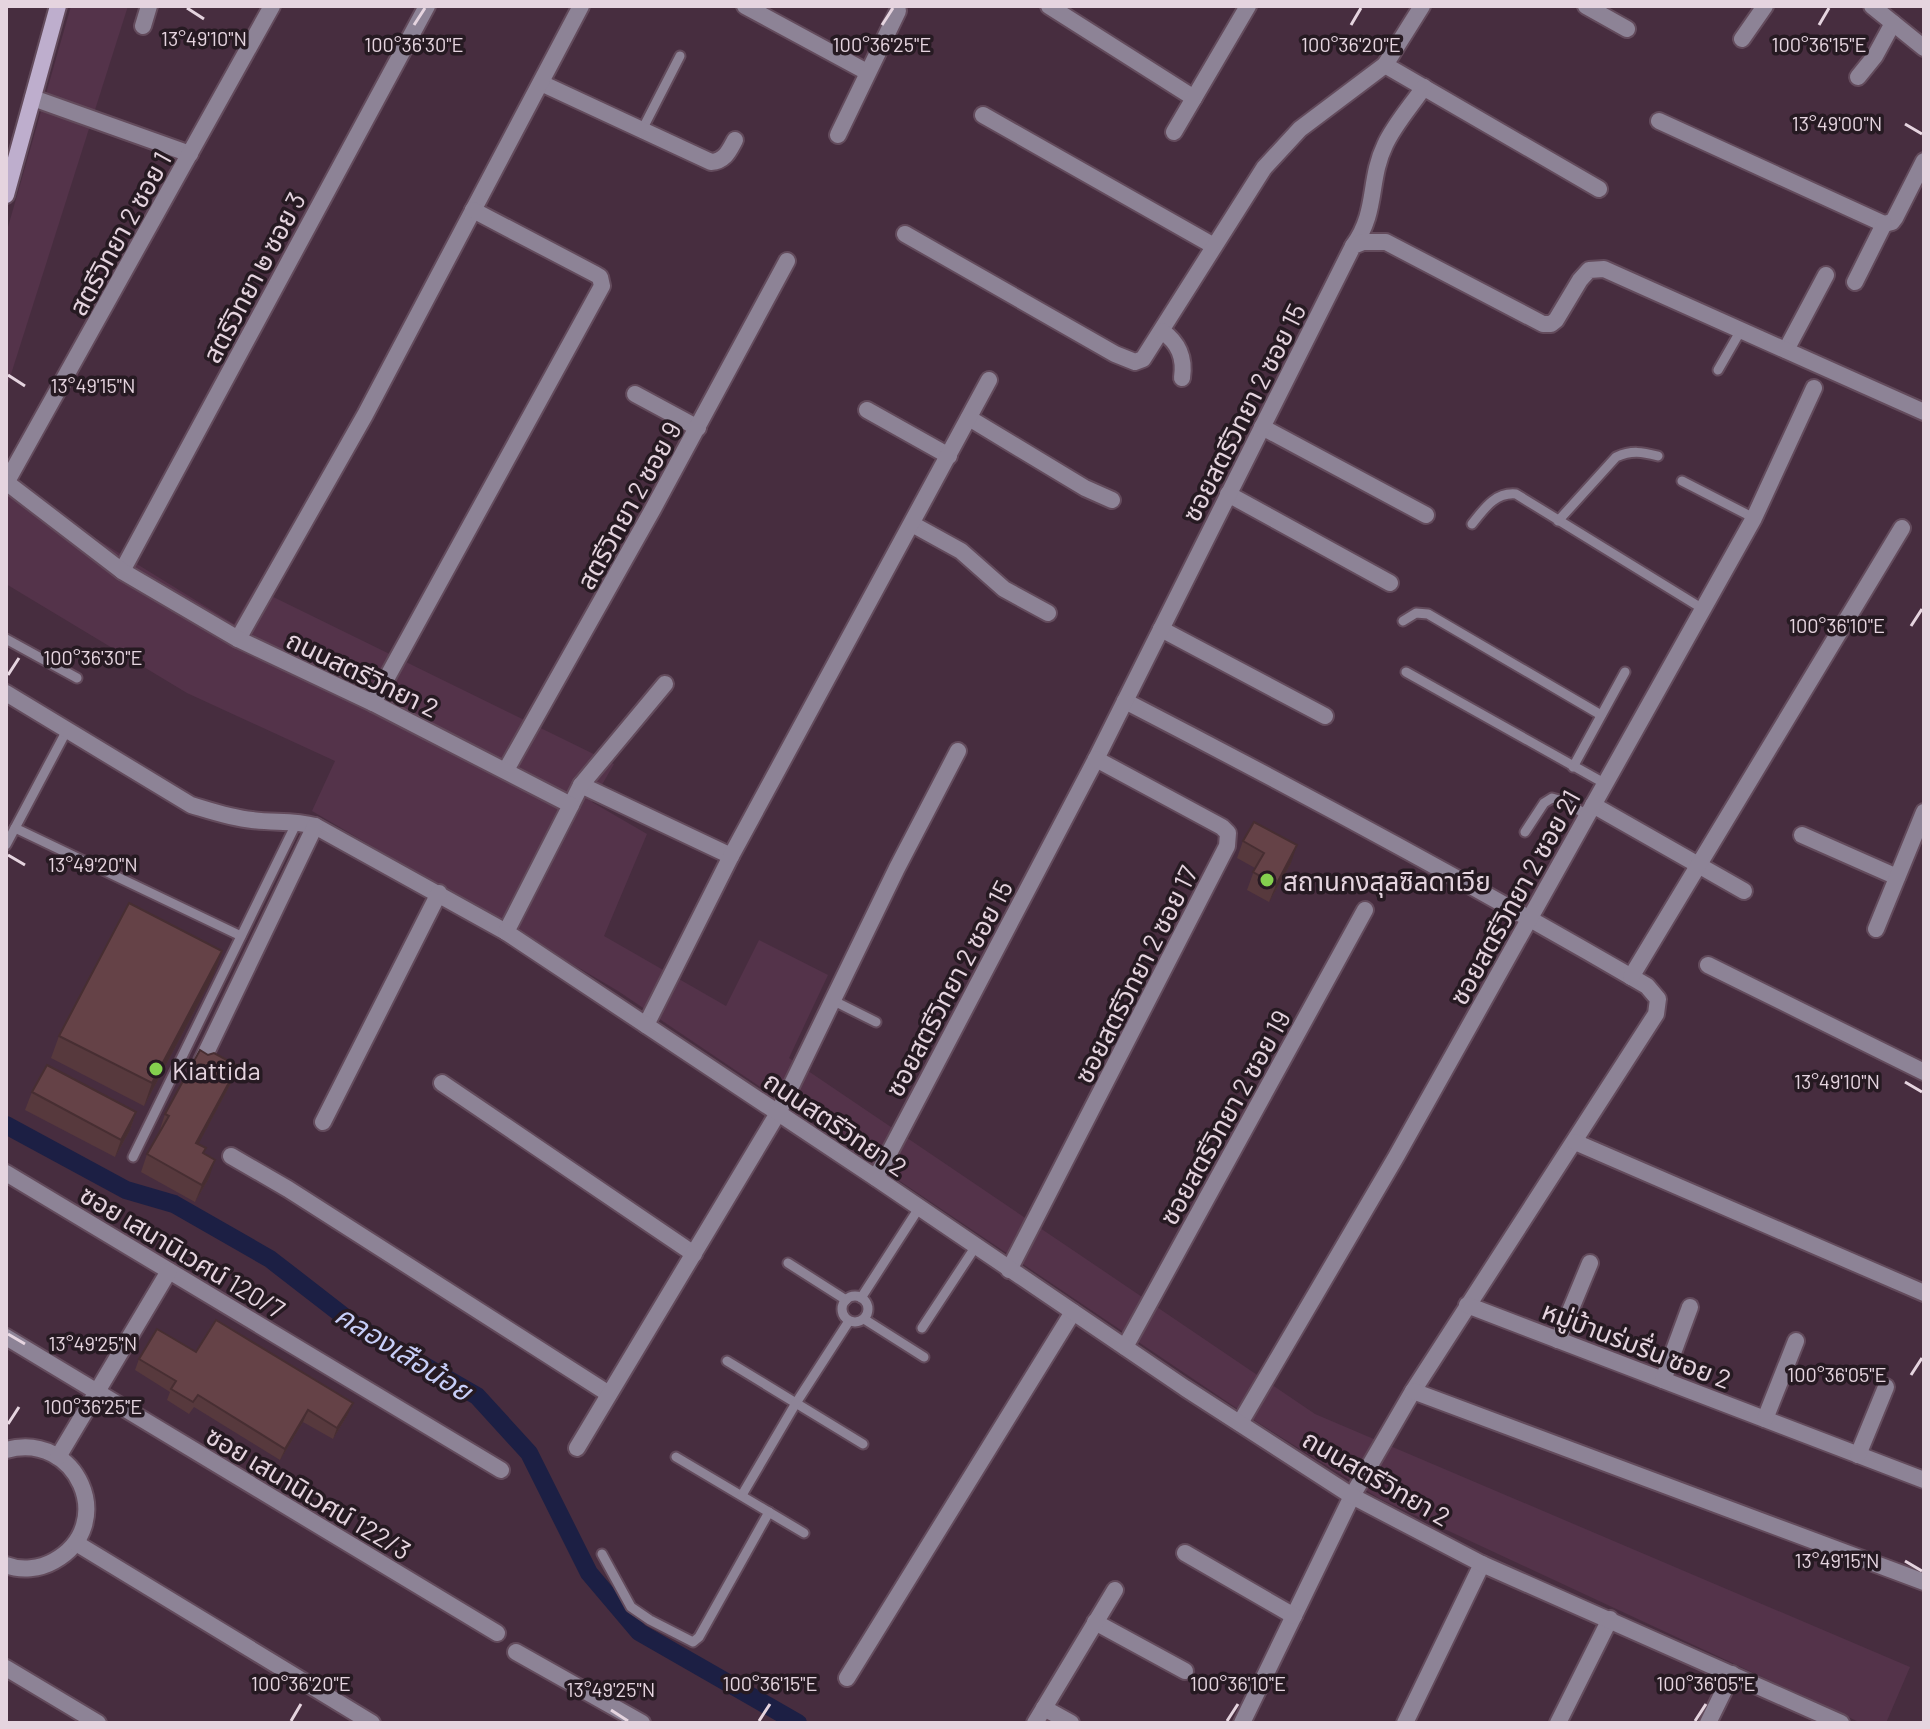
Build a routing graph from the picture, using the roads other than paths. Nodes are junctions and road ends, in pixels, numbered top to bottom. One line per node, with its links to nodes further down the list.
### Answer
1 (58, 6): 25 (main road)
2 (149, 6): 15 (street)
3 (272, 6): 33 (street, สตรีวิทยา 2 ซอย 1)
4 (427, 6): 70 (street, สตรีวิทยา ๒ ซอย 3)
5 (581, 6): 23 (street)
6 (745, 6): 21 (street)
7 (1049, 6): 26 (street)
8 (1247, 6): 26 (street)
9 (1422, 6): 20 (street)
10 (1586, 6): 16 (street)
11 (1765, 6): 17 (street)
12 (1872, 6): 14 (street)
13 (898, 11): 21 (street)
14 (1893, 23): 18 (street); 22 (street)
15 (143, 26)
16 (1627, 29)
17 (1742, 39)
18 (1924, 48)
19 (680, 56): 29 (lane)
20 (1385, 65): 24 (street); 40 (street)
21 (867, 72): 31 (street)
22 (1858, 77)
23 (541, 83): 29 (street); 37 (street)
24 (1424, 87): 35 (street); 41 (street, ซอยสตรีวิทยา 2 ซอย 15)
25 (33, 98): 33 (street); 36 (main road)
26 (1194, 98): 30 (street)
27 (983, 115): 40 (street)
28 (1659, 121): 38 (street)
29 (642, 130): 32 (street)
30 (1174, 132)
31 (838, 135)
32 (735, 140)
33 (190, 154): 61 (street, สตรีวิทยา 2 ซอย 1)
34 (1924, 161): 38 (street)
35 (1599, 189)
36 (6, 195)
37 (473, 210): 77 (street); 84 (street)
38 (1884, 224): 44 (street)
39 (905, 234): 46 (street)
40 (1214, 246): 46 (street)
41 (1353, 246): 45 (street); 56 (street, ซอยสตรีวิทยา 2 ซอย 15)
42 (787, 261): 57 (street, สตรีวิทยา 2 ซอย 9)
43 (1826, 275): 47 (street)
44 (1855, 282)
45 (1741, 330): 47 (street); 48 (lane)
46 (1162, 331): 49 (street)
47 (1786, 350): 54 (street)
48 (1718, 370)
49 (1182, 378)
50 (989, 380): 55 (street)
51 (1814, 388): 65 (street, ซอยสตรีวิทยา 2 ซอย 21)
52 (635, 394): 57 (street)
53 (867, 410): 58 (street)
54 (1924, 412)
55 (969, 418): 58 (street); 63 (street)
56 (1262, 427): 62 (street, ซอยสตรีวิทยา 2 ซอย 15); 64 (street)
57 (698, 428): 91 (street, สตรีวิทยา 2 ซอย 9)
58 (949, 456): 67 (street)
59 (1658, 456): 66 (lane)
60 (1682, 481): 65 (lane)
61 (6, 482): 70 (street, ถนนสตรีวิทยา 2)
62 (1228, 494): 71 (street); 75 (street, ซอยสตรีวิทยา 2 ซอย 15)
63 (1112, 500)
64 (1426, 515)
65 (1754, 518): 72 (street, ซอยสตรีวิทยา 2 ซอย 21)
66 (1558, 521): 68 (lane); 72 (lane)
67 (912, 524): 73 (street); 103 (street)
68 (1472, 524)
69 (1902, 528): 104 (street)
70 (122, 571): 77 (street, ถนนสตรีวิทยา 2)
71 (1390, 583)
72 (1703, 609): 92 (street, ซอยสตรีวิทยา 2 ซอย 21)
73 (1048, 613)
74 (1403, 621): 85 (lane)
75 (1161, 629): 83 (street, ซอยสตรีวิทยา 2 ซอย 15); 86 (street)
76 (6, 639): 80 (lane)
77 (238, 639): 84 (street, ถนนสตรีวิทยา 2)
78 (1406, 672): 90 (lane)
79 (1625, 672): 85 (lane)
80 (77, 678)
81 (665, 684): 93 (street)
82 (6, 693): 87 (street, ถนนสตรีวิทยา 2)
83 (1125, 701): 89 (street, ซอยสตรีวิทยา 2 ซอย 15); 109 (street)
84 (373, 703): 91 (street, ถนนสตรีวิทยา 2)
85 (1601, 715): 90 (lane)
86 (1325, 716)
87 (67, 730): 97 (street, ถนนสตรีวิทยา 2); 99 (lane)
88 (958, 751): 115 (street)
89 (1096, 759): 127 (street, ซอยสตรีวิทยา 2 ซอย 15); 133 (street, ซอยสตรีวิทยา 2 ซอย 17)
90 (1573, 767): 92 (lane)
91 (506, 770): 94 (street, ถนนสตรีวิทยา 2)
92 (1604, 783): 95 (street, ซอยสตรีวิทยา 2 ซอย 21)
93 (581, 785): 94 (street); 103 (street)
94 (571, 805): 111 (street)
95 (1590, 810): 100 (lane); 104 (street); 109 (street, ซอยสตรีวิทยา 2 ซอย 21)
96 (1924, 812): 105 (street)
97 (297, 821): 98 (street, ถนนสตรีวิทยา 2); 112 (lane)
98 (315, 826): 107 (street, ถนนสตรีวิทยา 2); 118 (street)
99 (15, 828): 102 (lane); 112 (lane)
100 (1525, 832)
101 (1802, 835): 105 (street)
102 (6, 845)
103 (731, 856): 117 (street)
104 (1699, 865): 106 (street); 114 (street)
105 (1897, 877): 110 (street)
106 (1744, 891)
107 (439, 893): 111 (street, ถนนสตรีวิทยา 2); 122 (street)
108 (1365, 910): 147 (street, ซอยสตรีวิทยา 2 ซอย 19)
109 (1530, 919): 114 (street); 157 (street, ซอยสตรีวิทยา 2 ซอย 21)
110 (1876, 929)
111 (506, 932): 117 (street, ถนนสตรีวิทยา 2)
112 (241, 936): 125 (lane)
113 (1708, 965): 119 (street)
114 (1631, 977): 123 (street)
115 (834, 1001): 116 (lane); 121 (street)
116 (876, 1022)
117 (646, 1025): 121 (street, ถนนสตรีวิทยา 2)
118 (202, 1061)
119 (1924, 1072)
120 (442, 1083): 130 (street)
121 (778, 1113): 127 (street, ถนนสตรีวิทยา 2); 130 (street)
122 (323, 1122)
123 (1575, 1142): 135 (street); 138 (street)
124 (231, 1156): 154 (street)
125 (133, 1157)
126 (6, 1173): 134 (street, ซอย เสนานิเวศน์ 120/7)
127 (876, 1178): 128 (street, ถนนสตรีวิทยา 2)
128 (919, 1208): 129 (street, ถนนสตรีวิทยา 2); 136 (lane)
129 (976, 1246): 133 (street, ถนนสตรีวิทยา 2); 143 (lane)
130 (694, 1254): 154 (street)
131 (788, 1263): 137 (lane)
132 (1590, 1263): 145 (street)
133 (1009, 1270): 140 (street, ถนนสตรีวิทยา 2)
134 (169, 1271): 152 (street); 164 (street, ซอย เสนานิเวศน์ 120/7)
135 (1924, 1293)
136 (861, 1298): 137 (lane); 141 (lane)
137 (846, 1300): 142 (lane)
138 (1467, 1305): 145 (street, หมู่บ้านร่มรื่น ซอย 2); 153 (street)
139 (1690, 1307): 150 (street)
140 (1073, 1312): 147 (street, ถนนสตรีวิทยา 2); 185 (street)
141 (864, 1319): 142 (lane); 148 (lane)
142 (849, 1321): 155 (lane)
143 (922, 1328)
144 (6, 1337): 152 (street, ซอย เสนานิเวศน์ 122/3)
145 (1558, 1340): 150 (street, หมู่บ้านร่มรื่น ซอย 2)
146 (1796, 1341): 156 (street)
147 (1125, 1347): 157 (street, ถนนสตรีวิทยา 2)
148 (924, 1357)
149 (727, 1361): 155 (lane)
150 (1663, 1380): 156 (street, หมู่บ้านร่มรื่น ซอย 2)
151 (1886, 1387): 161 (street)
152 (96, 1391): 162 (street); 180 (street, ซอย เสนานิเวศน์ 122/3)
153 (1413, 1391): 167 (street); 175 (street)
154 (609, 1394): 159 (street)
155 (796, 1403): 158 (lane); 166 (lane)
156 (1765, 1419): 161 (street, หมู่บ้านร่มรื่น ซอย 2)
157 (1240, 1423): 167 (street, ถนนสตรีวิทยา 2)
158 (863, 1444)
159 (577, 1448)
160 (6, 1450): 162 (street)
161 (1858, 1455): 165 (street, หมู่บ้านร่มรื่น ซอย 2)
162 (58, 1457): 170 (street)
163 (676, 1457): 166 (lane)
164 (501, 1470)
165 (1924, 1480)
166 (742, 1495): 168 (lane)
167 (1352, 1496): 173 (street, ถนนสตรีวิทยา 2); 177 (street)
168 (769, 1512): 169 (lane); 172 (lane)
169 (804, 1533)
170 (76, 1543): 174 (street); 188 (street)
171 (1185, 1553): 177 (street)
172 (602, 1554)
173 (1482, 1564): 178 (street, ถนนสตรีวิทยา 2); 192 (street)
174 (6, 1565)
175 (1924, 1582)
176 (1115, 1590): 179 (street)
177 (1294, 1616): 191 (street)
178 (1610, 1619): 184 (street, ถนนสตรีวิทยา 2); 193 (street)
179 (1095, 1622): 183 (street); 186 (street)
180 (497, 1633)
181 (516, 1652): 189 (street)
182 (6, 1668): 187 (street)
183 (1185, 1671)
184 (1732, 1674): 194 (street); 195 (street, ถนนสตรีวิทยา 2)
185 (847, 1678)
186 (1039, 1716): 190 (street)
187 (98, 1723)
188 (372, 1723)
189 (642, 1723)
190 (1071, 1723)
191 (1242, 1723)
192 (1405, 1723)
193 (1558, 1723)
194 (1708, 1723)
195 (1841, 1723)

